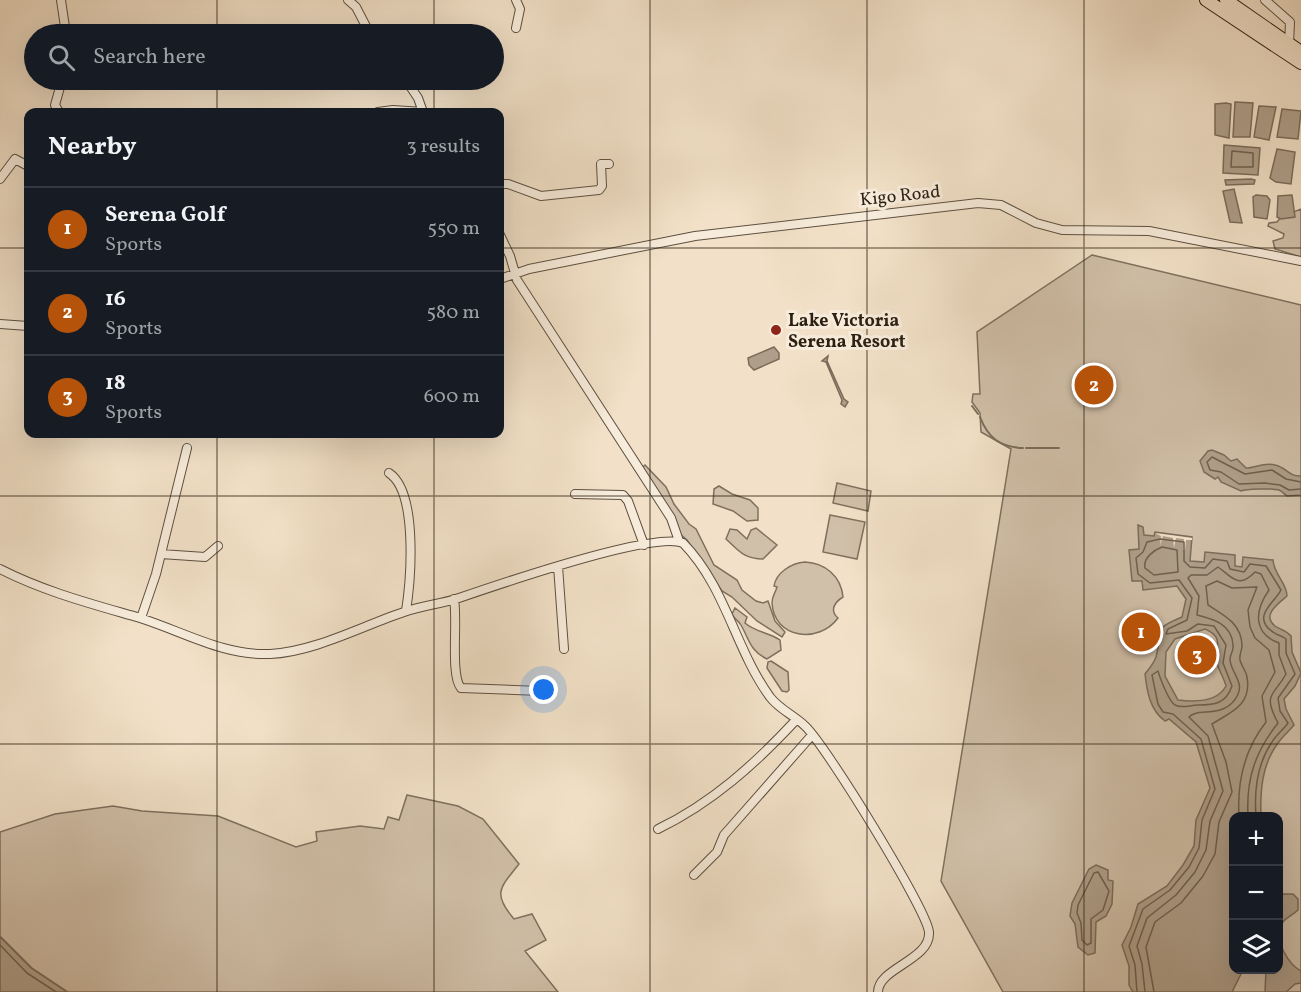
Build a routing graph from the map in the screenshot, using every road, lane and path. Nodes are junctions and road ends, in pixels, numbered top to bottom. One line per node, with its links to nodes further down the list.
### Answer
1 (61, 0): 7 (street)
2 (348, 0): 8 (street)
3 (516, 0): 9 (street)
4 (1206, 0): 12 (highway)
5 (1226, 0): 10 (highway)
6 (1265, 0): 10 (street)
7 (65, 24)
8 (365, 24)
9 (516, 28)
10 (1289, 44): 11 (highway)
11 (1301, 52)
12 (1301, 63)
13 (60, 90): 15 (street)
14 (413, 90): 16 (street)
15 (57, 108)
16 (422, 108)
17 (24, 164): 19 (street)
18 (609, 164): 20 (street)
19 (0, 179)
20 (504, 184)
21 (504, 246): 23 (street)
22 (1301, 261): 23 (street, Kigo Road)
23 (514, 273): 24 (street, Kigo Road); 30 (street)
24 (504, 277)
25 (0, 324): 26 (street)
26 (24, 326)
27 (187, 448): 33 (street)
28 (389, 472): 37 (street)
29 (575, 494): 31 (street)
30 (679, 542): 31 (street); 41 (street)
31 (644, 545): 34 (street)
32 (218, 546): 33 (street)
33 (161, 554): 38 (street)
34 (558, 566): 36 (street); 39 (street)
35 (0, 571): 38 (street)
36 (454, 599): 37 (street); 40 (street)
37 (406, 611): 38 (street)
38 (141, 618)
39 (564, 650)
40 (540, 691)
41 (796, 720): 42 (street); 43 (street)
42 (812, 735): 44 (street); 45 (street)
43 (658, 829)
44 (694, 875)
45 (878, 992)

